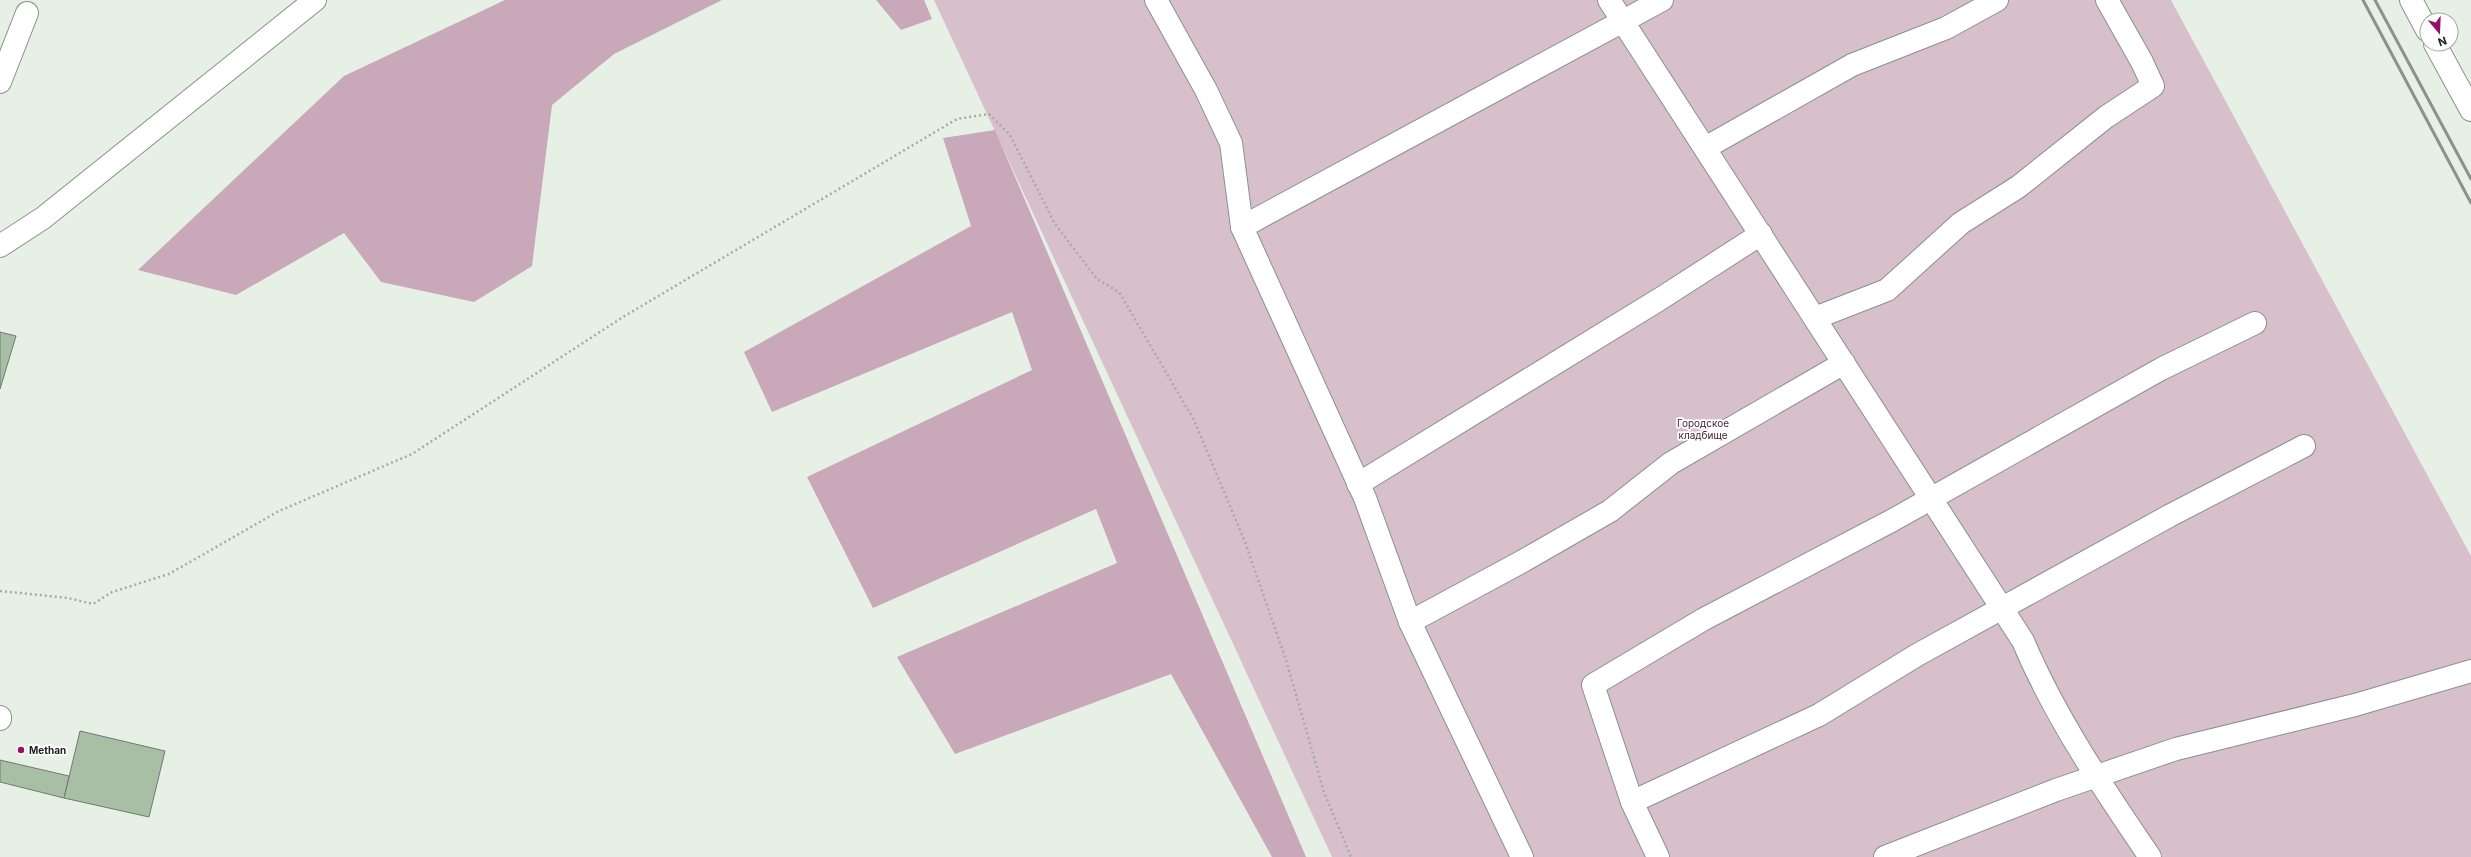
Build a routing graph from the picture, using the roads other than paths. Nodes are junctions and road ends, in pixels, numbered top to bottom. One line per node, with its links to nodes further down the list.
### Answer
1 (315, 0): 17 (street)
2 (1156, 0): 15 (street)
3 (1609, 0): 10 (street)
4 (1662, 0): 10 (street)
5 (1997, 0): 14 (street)
6 (2107, 0): 18 (street)
7 (2411, 0): 9 (street)
8 (26, 13): 12 (street)
9 (2419, 15)
10 (1623, 21): 14 (street); 15 (street)
11 (2439, 52): 13 (street)
12 (0, 82)
13 (2471, 110)
14 (1705, 148): 16 (street)
15 (1242, 227): 22 (street)
16 (1761, 234): 18 (street); 22 (street)
17 (0, 246)
18 (1815, 318): 20 (street)
19 (2255, 323): 23 (street)
20 (1844, 363): 23 (street); 25 (street)
21 (2304, 446): 24 (street)
22 (1358, 484): 25 (street)
23 (1931, 498): 24 (street); 28 (street)
24 (2002, 608): 27 (street); 28 (street)
25 (1410, 622): 29 (street)
26 (2471, 671): 27 (street)
27 (2097, 776): 31 (street); 32 (street)
28 (1632, 802): 30 (street)
29 (1522, 857)
30 (1658, 857)
31 (1885, 857)
32 (2150, 857)

